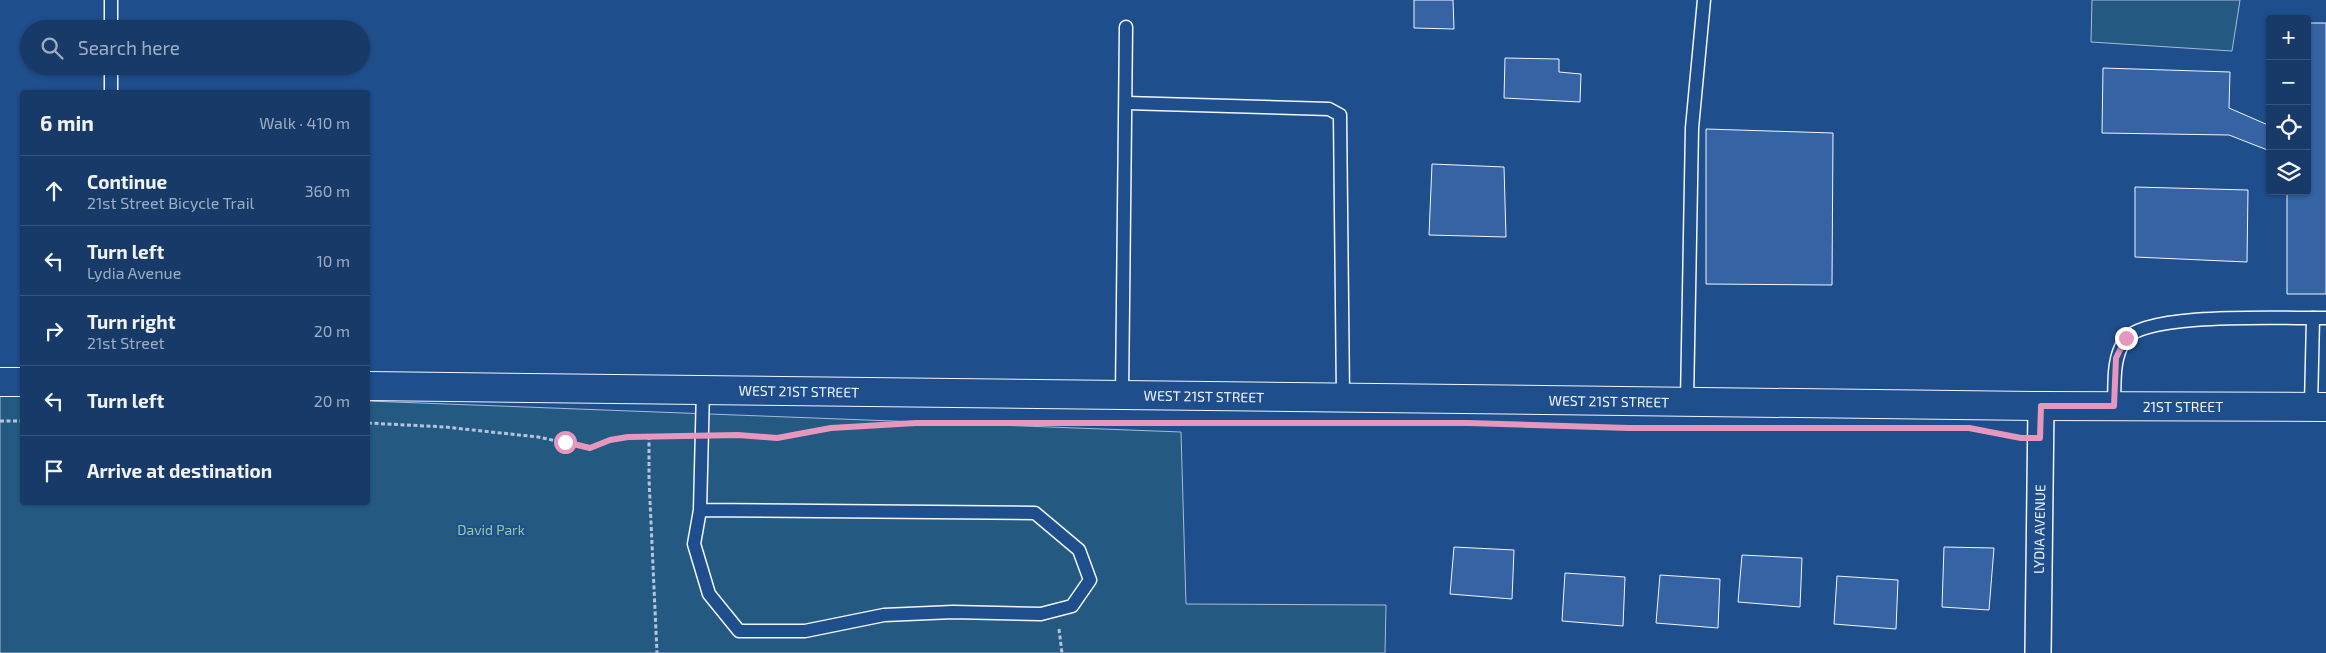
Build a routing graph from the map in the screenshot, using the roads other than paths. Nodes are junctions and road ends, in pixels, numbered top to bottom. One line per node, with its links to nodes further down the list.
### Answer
1 (111, 0): 3 (lane)
2 (1704, 0): 15 (lane)
3 (111, 20)
4 (1126, 27): 7 (lane)
5 (111, 75): 6 (lane)
6 (111, 90)
7 (1126, 103): 13 (lane); 14 (lane)
8 (2320, 318): 17 (lane); 18 (lane)
9 (0, 382): 10 (street)
10 (20, 382)
11 (370, 386): 12 (street, WEST 21ST STREET)
12 (703, 390): 13 (street, WEST 21ST STREET); 19 (lane)
13 (1122, 395): 14 (street, WEST 21ST STREET)
14 (1343, 397): 15 (street, WEST 21ST STREET)
15 (1688, 402): 16 (street, WEST 21ST STREET)
16 (2041, 406): 17 (street, 21ST STREET); 20 (street, LYDIA AVENUE)
17 (2114, 406): 18 (street, 21ST STREET)
18 (2319, 406)
19 (700, 510): 19 (lane)
20 (2038, 653)

